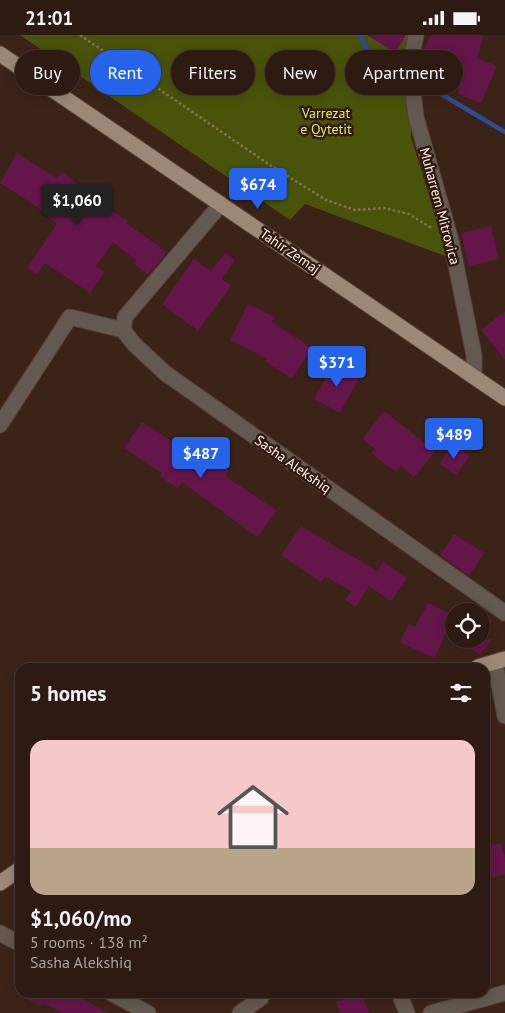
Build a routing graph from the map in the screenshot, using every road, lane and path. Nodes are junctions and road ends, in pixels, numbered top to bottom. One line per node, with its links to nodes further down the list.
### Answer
1 (80, 35): 5 (path)
2 (416, 35): 5 (street, Muharrem Mitrovica)
3 (0, 53): 4 (main road, Tahir Zemaj)
4 (221, 204): 6 (street); 7 (main road, Tahir Zemaj)
5 (451, 239): 7 (street, Muharrem Mitrovica)
6 (123, 330): 9 (street); 10 (street, Sasha Alekshiq)
7 (474, 377): 8 (main road, Tahir Zemaj)
8 (505, 398)
9 (0, 425)
10 (505, 613)
11 (500, 661): 12 (street)
12 (505, 716)
13 (15, 872): 14 (main road)
14 (0, 883)
15 (0, 933): 16 (street)
16 (15, 941)
17 (505, 993): 18 (street)
18 (490, 997)
19 (120, 998): 23 (street)
20 (261, 998): 24 (street)
21 (401, 998): 25 (street)
22 (486, 998): 26 (street)
23 (148, 1013)
24 (240, 1013)
25 (407, 1013)
26 (431, 1013)

